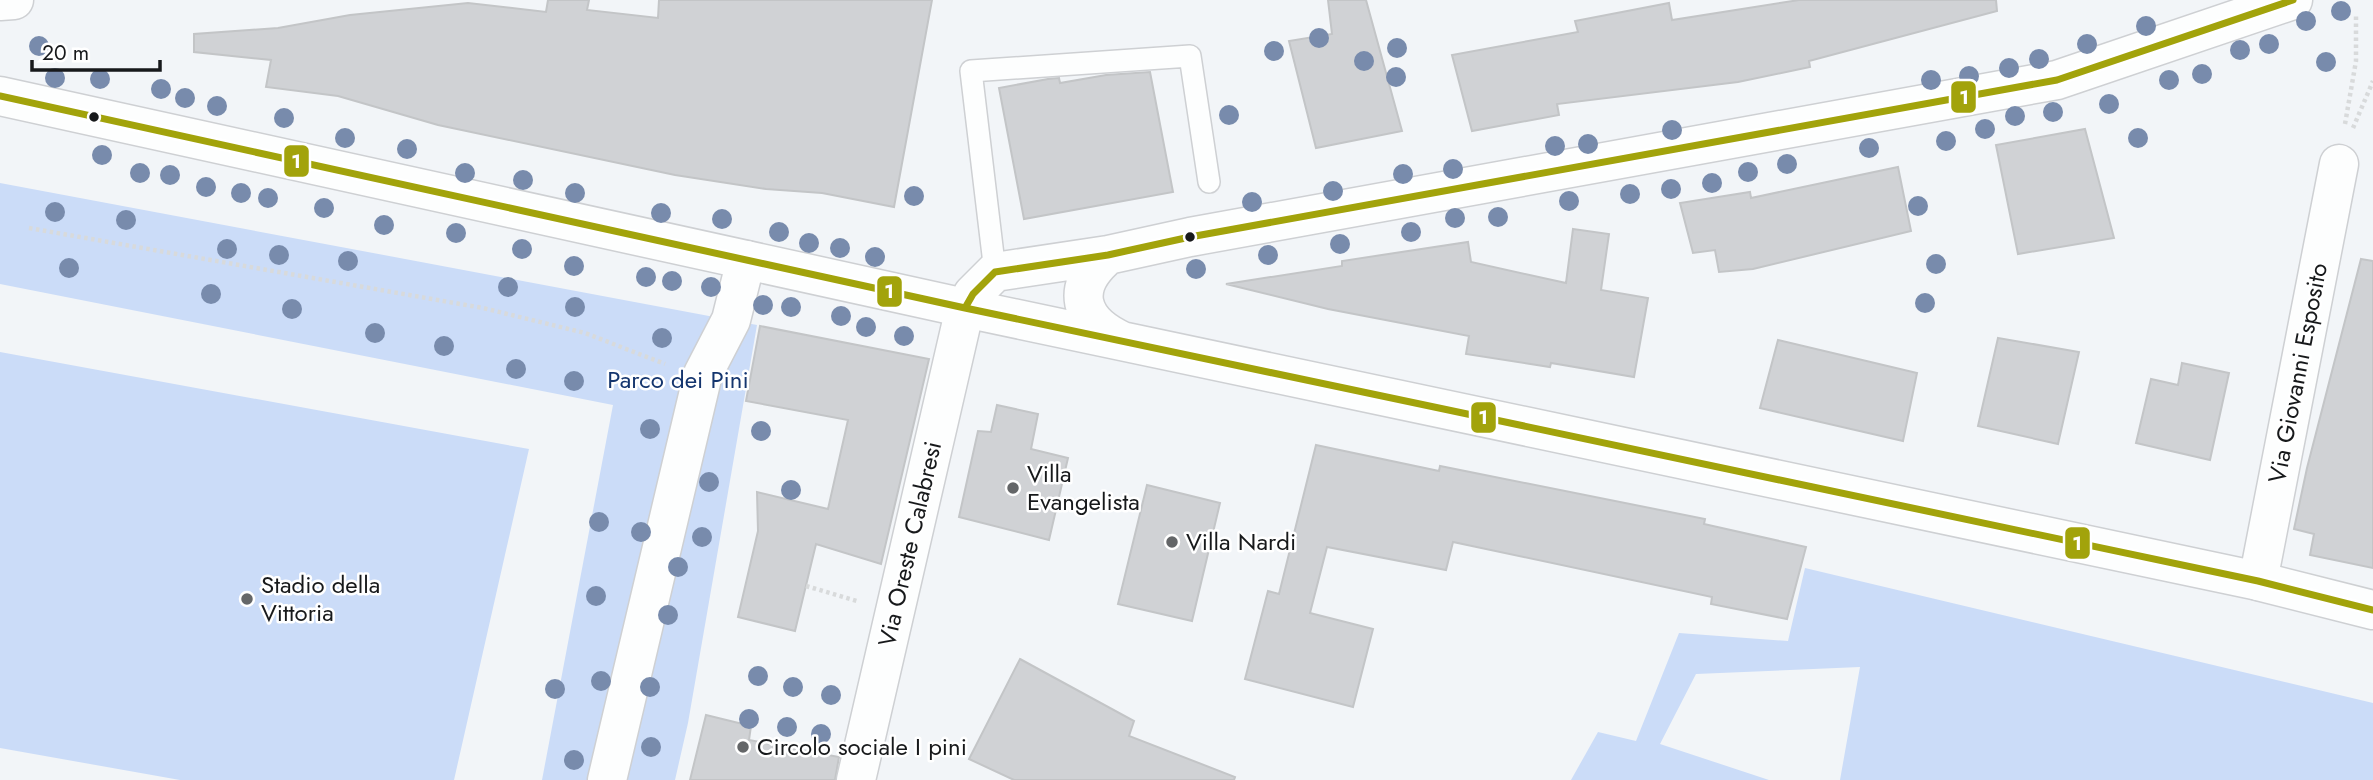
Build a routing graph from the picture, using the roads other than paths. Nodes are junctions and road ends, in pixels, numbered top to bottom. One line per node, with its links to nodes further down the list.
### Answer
1 (14, 0): 3 (main road)
2 (2293, 0): 7 (main road)
3 (0, 1)
4 (0, 96): 8 (main road)
5 (2339, 164): 12 (main road, Via Giovanni Esposito)
6 (1209, 182): 9 (lane)
7 (1108, 255): 9 (main road); 11 (main road)
8 (746, 260): 10 (main road); 14 (main road)
9 (995, 272): 10 (main road)
10 (965, 308): 11 (main road); 15 (main road, Via Oreste Calabresi)
11 (1123, 341): 12 (main road)
12 (2258, 581): 13 (main road)
13 (2373, 610)
14 (607, 780)
15 (856, 780)

